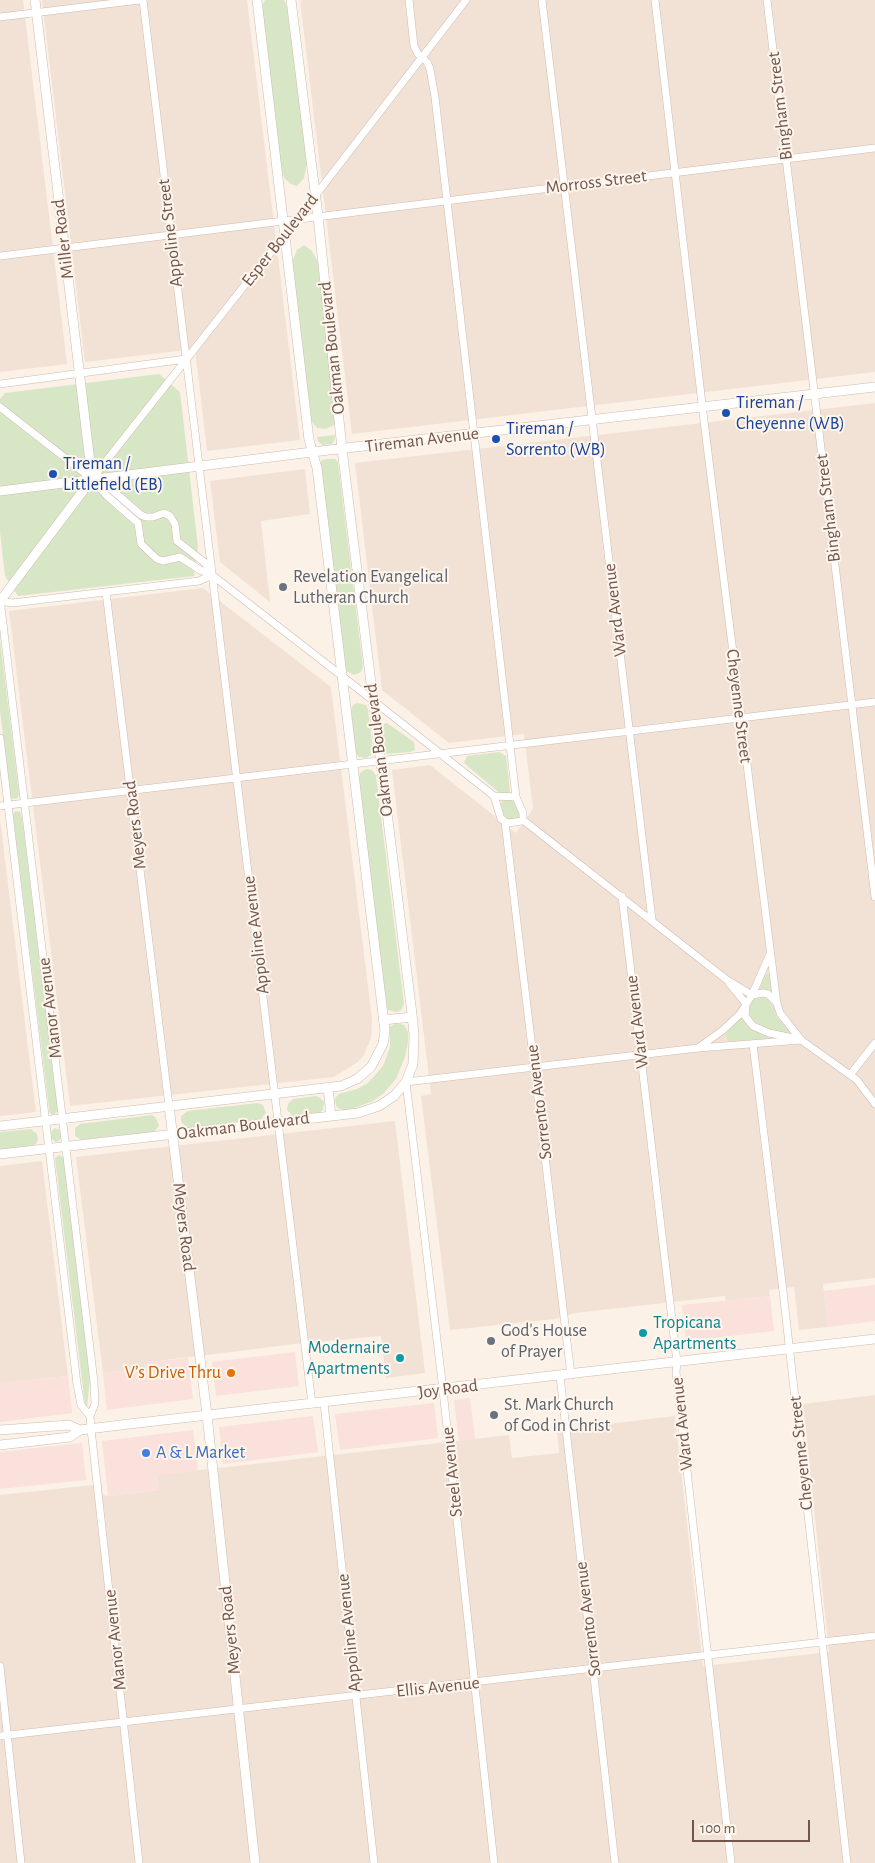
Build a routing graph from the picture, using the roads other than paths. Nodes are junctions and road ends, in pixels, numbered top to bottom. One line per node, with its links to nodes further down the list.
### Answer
1 (34, 0): 10 (street, Miller Road)
2 (141, 0): 10 (street); 23 (street, Appoline Street)
3 (256, 0): 21 (street, Oakman Boulevard)
4 (291, 0): 17 (street, Oakman Boulevard)
5 (409, 0): 12 (street)
6 (466, 0): 12 (street, Esper Boulevard)
7 (542, 0): 16 (street, Ward Avenue)
8 (655, 0): 15 (street, Cheyenne Street)
9 (768, 0): 14 (street, Bingham Street)
10 (36, 13): 11 (street); 24 (street, Miller Road)
11 (0, 17)
12 (423, 58): 17 (street, Esper Boulevard); 18 (street)
13 (875, 148): 14 (street, Morross Street)
14 (786, 159): 15 (street, Morross Street); 30 (street, Bingham Street)
15 (675, 172): 16 (street, Morross Street); 32 (street, Cheyenne Street)
16 (563, 186): 18 (street, Morross Street); 33 (street, Ward Avenue)
17 (315, 196): 19 (street, Oakman Boulevard); 20 (street, Esper Boulevard)
18 (446, 200): 19 (street, Morross Street); 34 (street)
19 (318, 216): 20 (street, Morross Street); 35 (street, Oakman Boulevard)
20 (297, 218): 21 (street, Morross Street); 22 (street, Esper Boulevard)
21 (283, 220): 22 (street, Oakman Boulevard); 23 (street)
22 (285, 234): 26 (street, Esper Boulevard); 36 (street, Oakman Boulevard)
23 (170, 235): 24 (street); 26 (street, Appoline Street)
24 (64, 248): 25 (street); 27 (street, Miller Road)
25 (0, 256)
26 (186, 360): 27 (street); 37 (street, Appoline Street); 38 (street, Esper Boulevard)
27 (80, 372): 28 (street); 38 (street, Miller Road)
28 (0, 384)
29 (875, 387): 30 (street, Tireman Avenue)
30 (814, 394): 32 (street, Tireman Avenue); 46 (street, Bingham Street)
31 (0, 407): 38 (street)
32 (703, 407): 33 (street, Tireman Avenue); 47 (street, Cheyenne Street)
33 (592, 420): 34 (street, Tireman Avenue); 48 (street, Ward Avenue)
34 (474, 434): 35 (street, Tireman Avenue); 50 (street)
35 (342, 449): 36 (street, Tireman Avenue); 44 (street, Oakman Boulevard)
36 (312, 452): 37 (street, Tireman Avenue); 43 (street, Oakman Boulevard)
37 (199, 466): 38 (street, Tireman Avenue); 40 (street, Appoline Avenue)
38 (92, 478): 39 (street, Tireman Avenue); 40 (street); 40 (street); 42 (street)
39 (0, 491)
40 (212, 575): 41 (street); 43 (street); 54 (street, Appoline Avenue)
41 (106, 592): 42 (street); 55 (street, Meyers Road)
42 (0, 600): 58 (street, Manor Avenue)
43 (341, 675): 44 (street); 53 (street, Oakman Boulevard)
44 (373, 700): 51 (street); 52 (street, Oakman Boulevard)
45 (875, 702): 46 (street)
46 (852, 704): 47 (street); 64 (street, Bingham Street)
47 (741, 717): 48 (street); 66 (street, Cheyenne Street)
48 (629, 730): 50 (street); 65 (street, Ward Avenue)
49 (0, 738): 59 (street, Manor Avenue)
50 (511, 744): 51 (street); 57 (street)
51 (440, 753): 52 (street); 56 (street)
52 (380, 760): 53 (street); 71 (street, Oakman Boulevard)
53 (352, 764): 54 (street); 72 (street, Oakman Boulevard)
54 (237, 778): 55 (street); 82 (street, Appoline Avenue)
55 (130, 791): 58 (street); 84 (street, Meyers Road)
56 (494, 796): 57 (street); 62 (street, Sorrento Avenue)
57 (516, 797): 61 (street)
58 (25, 803): 59 (street); 86 (street, Manor Avenue)
59 (8, 805): 60 (street); 87 (street, Manor Avenue)
60 (0, 806)
61 (523, 820): 62 (street); 63 (street)
62 (505, 826): 78 (street, Sorrento Avenue)
63 (622, 896): 65 (street); 77 (street, Ward Avenue)
64 (875, 897)
65 (652, 920): 67 (street)
66 (770, 955): 68 (street); 70 (street, Cheyenne Street)
67 (727, 980): 68 (street); 69 (street)
68 (752, 995): 69 (street); 70 (street)
69 (746, 1004): 73 (street); 76 (street)
70 (777, 1004): 73 (street)
71 (412, 1016): 72 (street); 80 (street, Oakman Boulevard)
72 (383, 1020): 81 (street, Oakman Boulevard)
73 (801, 1040): 75 (street); 79 (street)
74 (875, 1043): 79 (street)
75 (753, 1044): 76 (street); 95 (street, Cheyenne Street)
76 (698, 1048): 77 (street)
77 (642, 1054): 78 (street); 96 (street, Ward Avenue)
78 (535, 1067): 80 (street); 97 (street, Sorrento Avenue)
79 (850, 1075): 83 (street)
80 (406, 1082): 85 (street, Oakman Boulevard); 99 (street, Steel Avenue)
81 (328, 1087): 82 (street, Oakman Boulevard); 85 (street)
82 (275, 1094): 84 (street, Oakman Boulevard); 88 (street, Appoline Avenue)
83 (875, 1104)
84 (169, 1106): 86 (street, Oakman Boulevard); 90 (street, Meyers Road)
85 (331, 1116): 88 (street, Oakman Boulevard)
86 (63, 1118): 87 (street, Oakman Boulevard); 91 (street, Manor Avenue)
87 (46, 1120): 89 (street, Oakman Boulevard); 92 (street, Manor Avenue)
88 (279, 1122): 90 (street, Oakman Boulevard); 101 (street, Appoline Avenue)
89 (0, 1126)
90 (172, 1134): 91 (street, Oakman Boulevard); 102 (street, Meyers Road)
91 (67, 1147): 92 (street, Oakman Boulevard); 103 (street, Manor Avenue)
92 (50, 1149): 93 (street, Oakman Boulevard); 103 (street, Manor Avenue)
93 (0, 1154)
94 (875, 1339): 95 (street, Joy Road)
95 (790, 1349): 96 (street, Joy Road); 109 (street, Cheyenne Street)
96 (677, 1362): 97 (street, Joy Road); 110 (street, Ward Avenue)
97 (571, 1375): 98 (street, Joy Road)
98 (560, 1376): 99 (street, Joy Road); 112 (street, Sorrento Avenue)
99 (443, 1390): 100 (street, Joy Road); 113 (street, Steel Avenue)
100 (324, 1403): 101 (street, Joy Road); 114 (street, Appoline Avenue)
101 (312, 1404): 102 (street, Joy Road)
102 (207, 1415): 104 (street, Joy Road); 115 (street, Meyers Road)
103 (90, 1416): 104 (street, Manor Avenue)
104 (91, 1429): 106 (street, Joy Road); 116 (street, Manor Avenue)
105 (0, 1430): 106 (street, Joy Road)
106 (80, 1430): 107 (street, Joy Road)
107 (0, 1445)
108 (875, 1636): 109 (street, Ellis Avenue)
109 (822, 1642): 110 (street, Ellis Avenue); 125 (street, Cheyenne Street)
110 (708, 1655): 112 (street, Ellis Avenue); 124 (street, Ward Avenue)
111 (0, 1666): 117 (street)
112 (594, 1668): 113 (street, Ellis Avenue); 123 (street, Sorrento Avenue)
113 (474, 1683): 114 (street, Ellis Avenue); 122 (street, Steel Avenue)
114 (356, 1696): 115 (street, Ellis Avenue); 121 (street, Appoline Avenue)
115 (238, 1709): 116 (street, Ellis Avenue); 120 (street, Meyers Road)
116 (124, 1722): 117 (street, Ellis Avenue); 119 (street, Manor Avenue)
117 (4, 1736): 118 (street)
118 (21, 1863)
119 (139, 1863)
120 (255, 1863)
121 (374, 1863)
122 (494, 1863)
123 (615, 1863)
124 (730, 1863)
125 (847, 1863)

